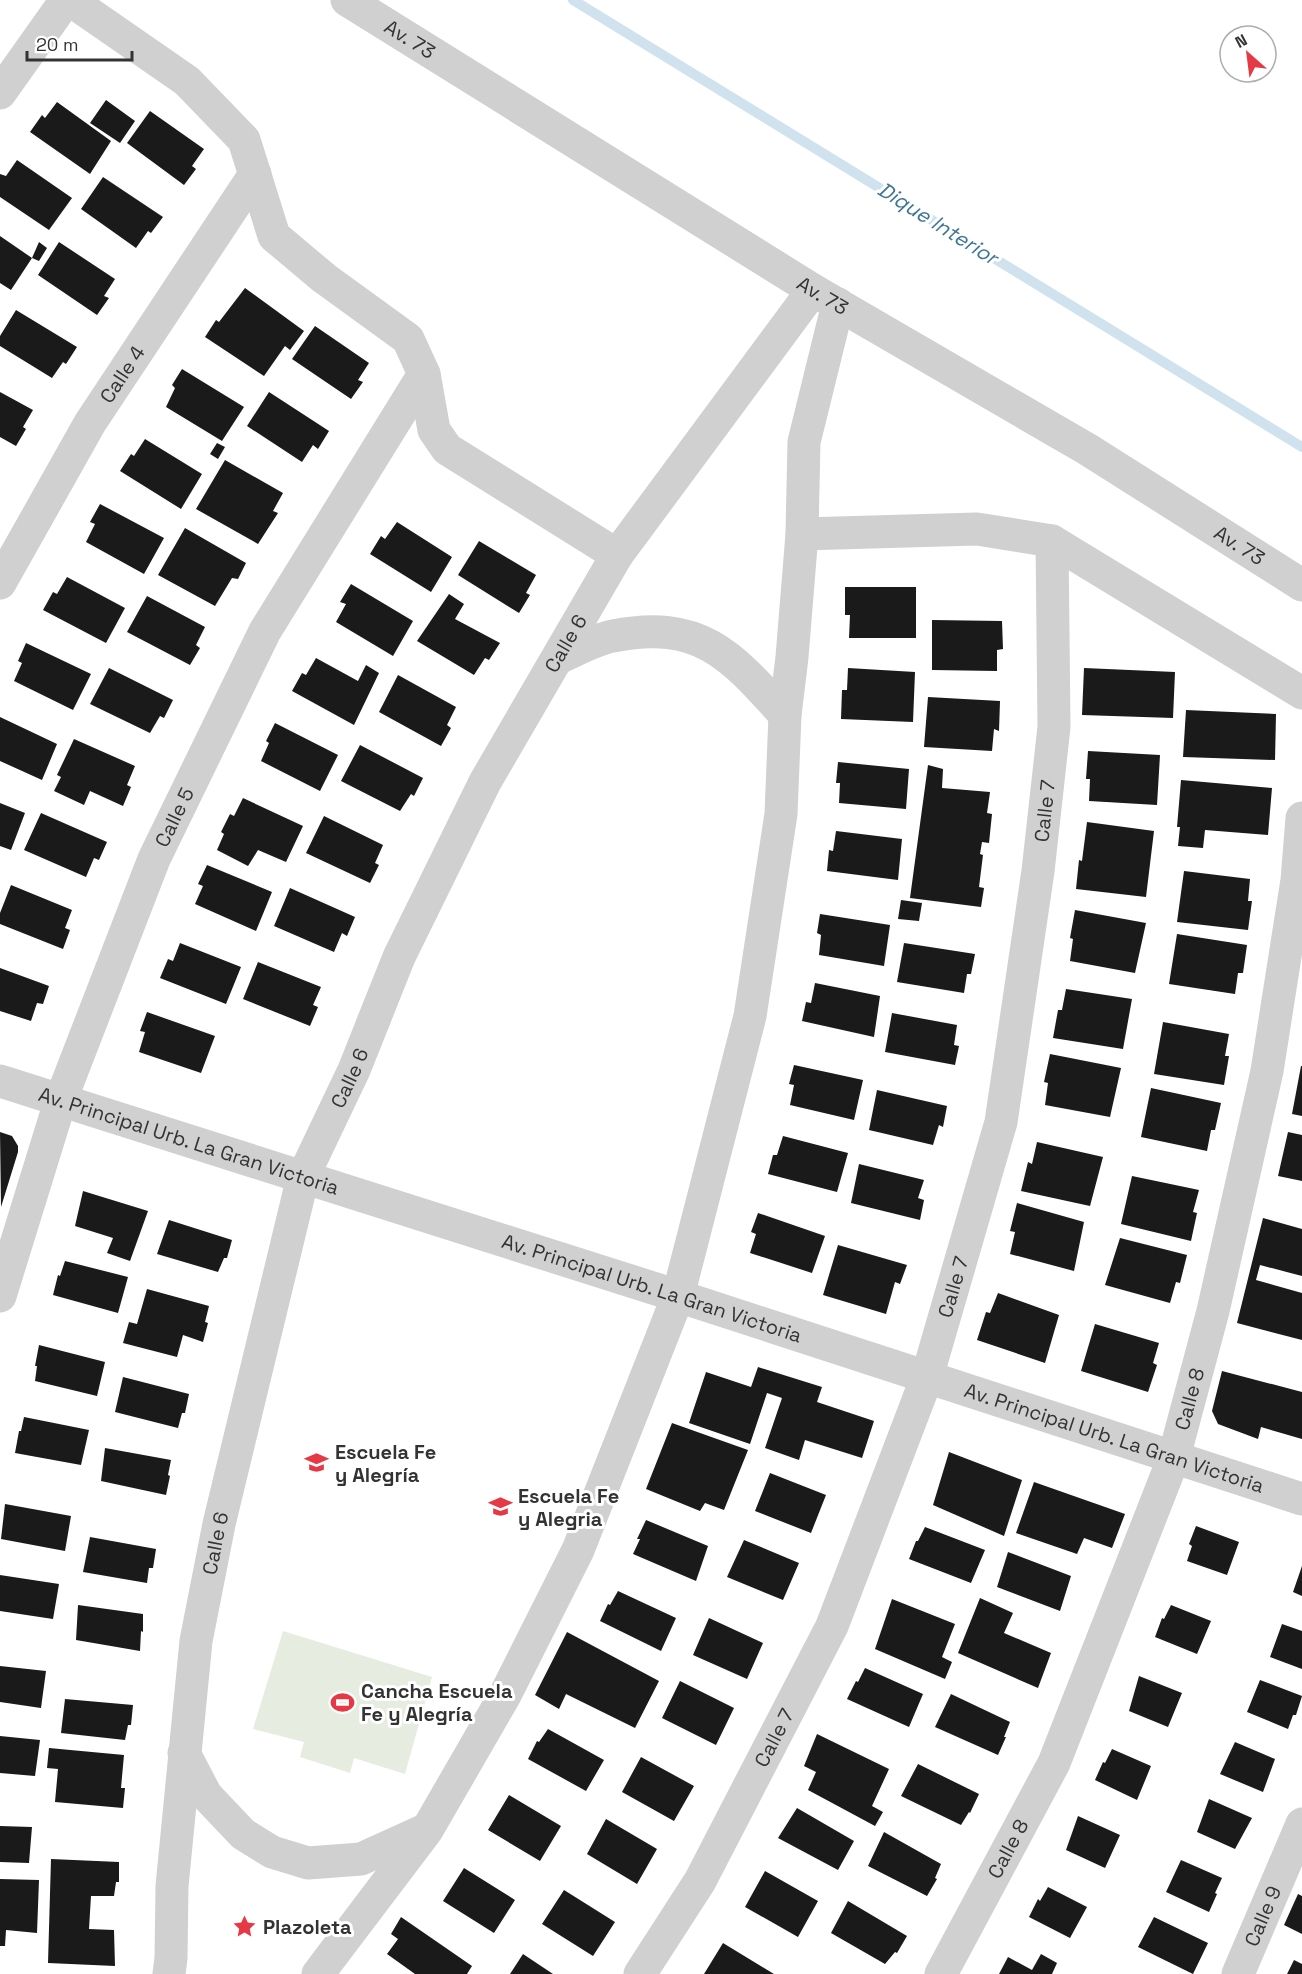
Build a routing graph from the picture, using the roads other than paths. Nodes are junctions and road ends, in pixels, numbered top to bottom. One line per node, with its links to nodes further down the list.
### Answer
1 (68, 0): 3 (street); 4 (street)
2 (347, 0): 5 (street, Av. 73)
3 (0, 93)
4 (255, 174): 6 (street); 10 (street, Calle 4)
5 (825, 297): 7 (street); 9 (street, Calle 6); 11 (street, Av. 73)
6 (424, 374): 9 (street); 17 (street, Calle 5)
7 (802, 534): 8 (street); 14 (street)
8 (1052, 541): 13 (street); 21 (street, Calle 7)
9 (617, 555): 12 (street, Calle 6)
10 (0, 583)
11 (1302, 585)
12 (558, 658): 14 (street); 18 (street, Calle 6)
13 (1302, 693)
14 (785, 715): 20 (street)
15 (1302, 818): 22 (street, Calle 8)
16 (0, 1081): 17 (street, Av. Principal Urb. La Gran Victoria)
17 (60, 1102): 18 (street, Av. Principal Urb. La Gran Victoria); 19 (street, Calle 5)
18 (303, 1177): 20 (street, Av. Principal Urb. La Gran Victoria); 24 (street, Calle 6)
19 (0, 1296)
20 (678, 1296): 21 (street, Av. Principal Urb. La Gran Victoria); 26 (street)
21 (927, 1377): 22 (street, Av. Principal Urb. La Gran Victoria); 29 (street, Calle 7)
22 (1174, 1457): 23 (street, Av. Principal Urb. La Gran Victoria); 30 (street, Calle 8)
23 (1302, 1499)
24 (184, 1753): 26 (street); 28 (street, Calle 6)
25 (1302, 1824): 31 (street, Calle 9)
26 (427, 1830): 27 (street)
27 (332, 1969)
28 (169, 1974)
29 (640, 1974)
30 (941, 1974)
31 (1238, 1974)

